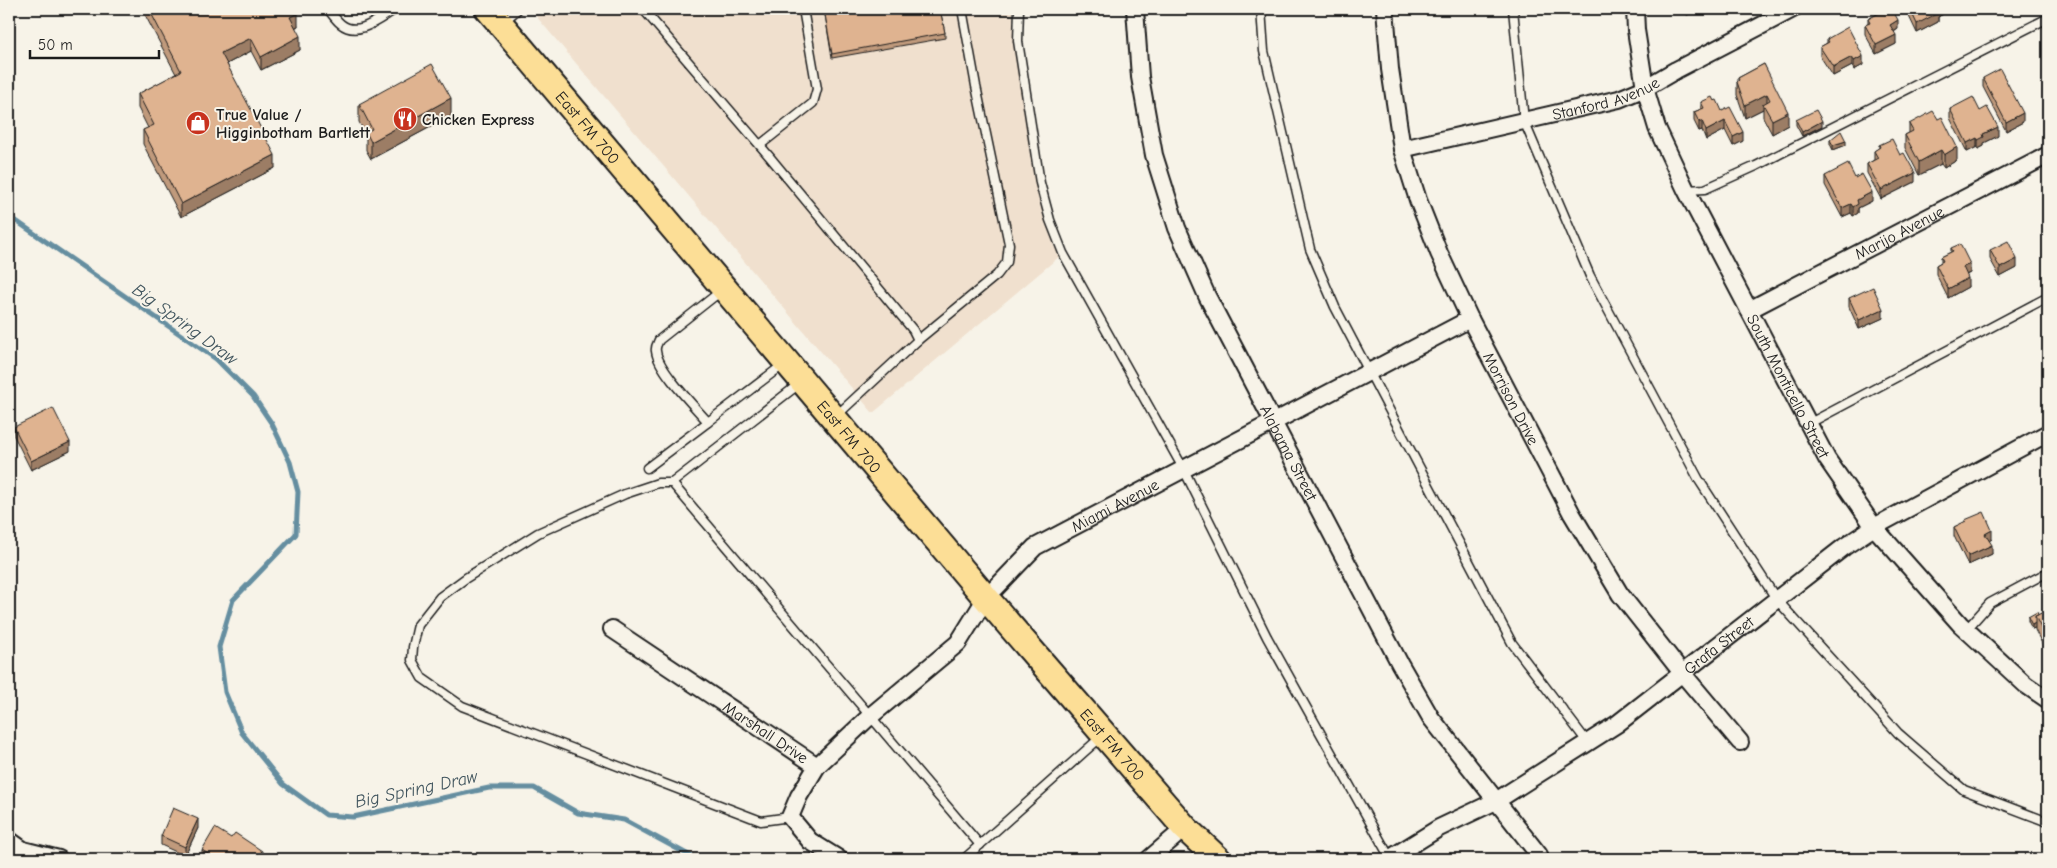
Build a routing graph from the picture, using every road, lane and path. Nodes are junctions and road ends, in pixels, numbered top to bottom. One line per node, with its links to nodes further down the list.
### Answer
1 (328, 9): 2 (lane)
2 (396, 9)
3 (643, 9): 17 (lane)
4 (803, 9): 17 (lane)
5 (962, 9): 25 (lane)
6 (1019, 9): 35 (lane)
7 (1136, 9): 30 (street, Alabama Street)
8 (1260, 9): 27 (lane)
9 (1385, 9): 18 (street, Morrison Drive)
10 (1513, 9): 16 (lane)
11 (1635, 9): 15 (street, South Monticello Street)
12 (1793, 9): 15 (street, Stanford Avenue)
13 (502, 14): 21 (main road, East FM 700)
14 (2048, 18): 20 (lane)
15 (1646, 88): 16 (street, Stanford Avenue); 20 (street, South Monticello Street)
16 (1524, 121): 18 (street, Stanford Avenue); 40 (lane)
17 (760, 144): 25 (lane)
18 (1402, 149): 24 (street, Morrison Drive)
19 (2048, 155): 23 (street, Marijo Avenue)
20 (1686, 190): 23 (street, South Monticello Street)
21 (724, 288): 26 (main road, East FM 700); 31 (lane)
22 (2048, 297): 32 (lane)
23 (1749, 310): 32 (street, South Monticello Street)
24 (1470, 319): 27 (street, Miami Avenue); 43 (street, Morrison Drive)
25 (918, 340): 29 (lane)
26 (787, 362): 28 (main road, East FM 700); 31 (lane)
27 (1369, 372): 30 (street, Miami Avenue); 48 (lane)
28 (803, 381): 29 (main road, East FM 700); 36 (lane)
29 (834, 418): 39 (main road, East FM 700)
30 (1273, 421): 35 (street, Miami Avenue); 50 (street, Alabama Street)
31 (708, 422): 34 (lane)
32 (1808, 424): 37 (street, South Monticello Street)
33 (2048, 433): 37 (street, Grafa Street)
34 (647, 468)
35 (1183, 468): 39 (street, Miami Avenue); 62 (lane)
36 (672, 483): 45 (lane); 51 (lane)
37 (1874, 527): 40 (street, Grafa Street); 42 (street, South Monticello Street)
38 (2048, 572): 42 (lane)
39 (986, 598): 45 (street, Miami Avenue); 46 (main road, East FM 700)
40 (1777, 600): 43 (street, Grafa Street); 52 (lane)
41 (612, 629): 49 (street, Marshall Drive)
42 (1966, 630): 44 (street, South Monticello Street)
43 (1683, 674): 47 (street, Morrison Drive); 48 (street, Grafa Street)
44 (2048, 700)
45 (870, 716): 49 (street, Miami Avenue); 55 (lane)
46 (1105, 734): 53 (main road, East FM 700); 55 (lane)
47 (1740, 742)
48 (1588, 743): 50 (street, Grafa Street)
49 (817, 766): 51 (street, Marshall Drive)
50 (1496, 801): 56 (street, Alabama Street); 62 (street, Grafa Street)
51 (790, 817): 58 (street)
52 (2048, 822)
53 (1186, 828): 60 (street); 61 (main road, East FM 700)
54 (9, 840): 57 (street)
55 (980, 845): 59 (lane)
56 (1539, 855)
57 (59, 859)
58 (839, 859)
59 (964, 859)
60 (1149, 859)
61 (1218, 859)
62 (1389, 859)

